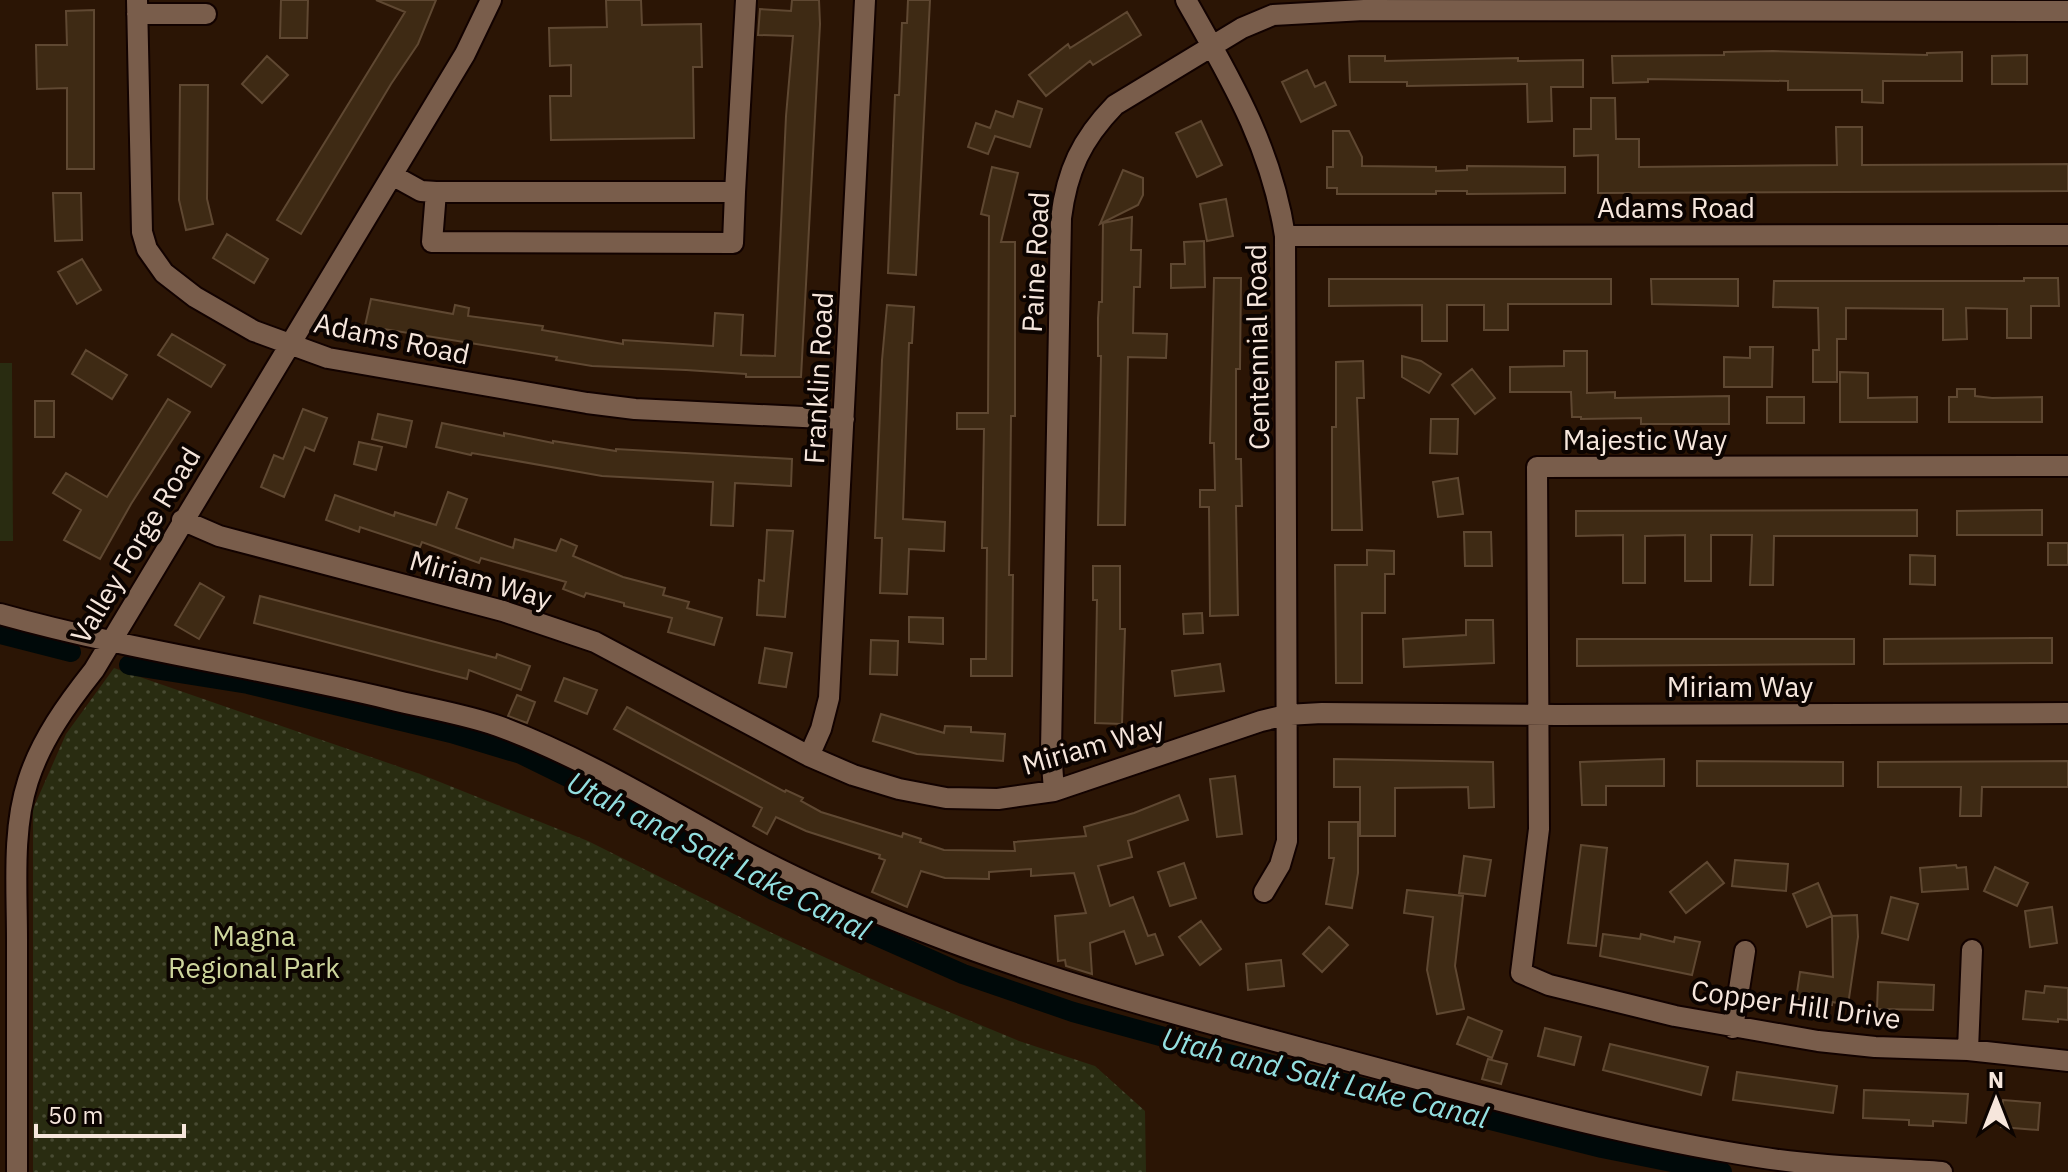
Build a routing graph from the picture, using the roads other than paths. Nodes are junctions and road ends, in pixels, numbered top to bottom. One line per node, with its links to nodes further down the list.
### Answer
1 (491, 0): 9 (street, Valley Forge Road)
2 (746, 0): 11 (street)
3 (865, 0): 15 (street, Franklin Road)
4 (1186, 0): 8 (street, Centennial Road)
5 (137, 7): 7 (street, Adams Road); 14 (street, Adams Road)
6 (2068, 11): 8 (street, Paine Road)
7 (206, 14)
8 (1212, 46): 13 (street, Centennial Road); 24 (street, Paine Road)
9 (392, 175): 10 (street); 14 (street, Valley Forge Road)
10 (436, 192): 11 (street); 11 (street)
11 (735, 192)
12 (2068, 235): 13 (street, Adams Road)
13 (1285, 236): 21 (street, Centennial Road)
14 (289, 344): 15 (street, Adams Road); 17 (street, Valley Forge Road)
15 (844, 419): 23 (street, Franklin Road)
16 (2068, 466): 22 (street, Majestic Way)
17 (182, 520): 19 (street, Valley Forge Road); 23 (street, Miriam Way)
18 (0, 614): 19 (street)
19 (109, 642): 25 (street, Valley Forge Road); 35 (street)
20 (2068, 713): 22 (street, Miriam Way)
21 (1286, 715): 22 (street, Miriam Way); 24 (street, Miriam Way); 26 (street, Centennial Road)
22 (1539, 715): 29 (street, Majestic Way)
23 (809, 756): 24 (street, Miriam Way)
24 (1054, 791)
25 (10, 813): 30 (street, Valley Forge Road)
26 (1264, 892)
27 (1972, 950): 32 (street)
28 (1745, 951): 31 (street)
29 (1521, 973): 31 (street, Copper Hill Drive)
30 (8, 1016): 34 (street, Valley Forge Road)
31 (1733, 1028): 32 (street, Copper Hill Drive)
32 (1968, 1050): 33 (street, Copper Hill Drive)
33 (2068, 1061)
34 (17, 1172)
35 (1942, 1172)

